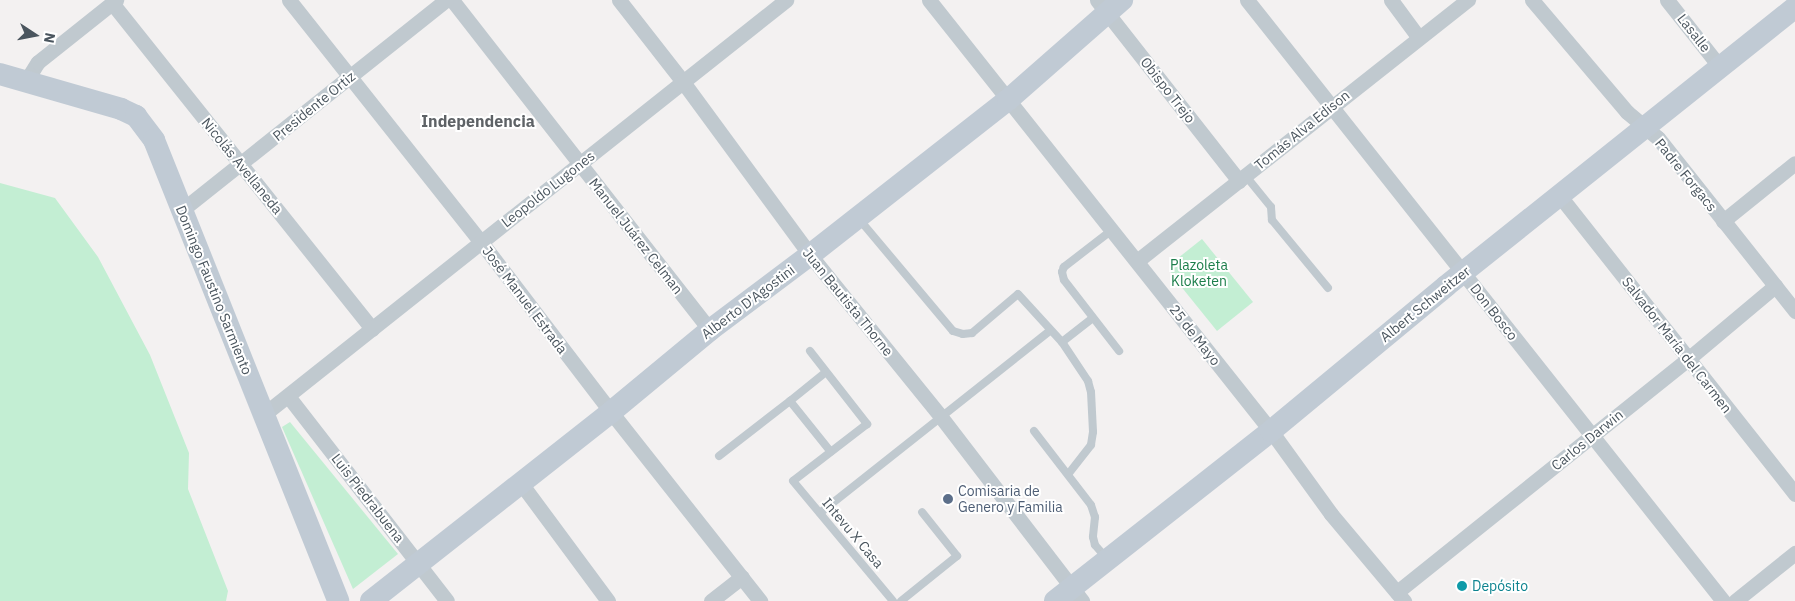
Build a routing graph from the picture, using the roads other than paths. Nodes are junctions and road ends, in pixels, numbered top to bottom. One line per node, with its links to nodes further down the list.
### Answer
1 (289, 0): 17 (street, José Manuel Estrada)
2 (446, 0): 17 (street, Presidente Ortiz)
3 (452, 0): 26 (street, Manuel Juárez Celman)
4 (619, 0): 20 (street, Juan Bautista Thorne)
5 (786, 0): 20 (street, Leopoldo Lugones)
6 (929, 0): 21 (street, 25 de Mayo)
7 (1248, 0): 22 (street, Don Bosco)
8 (1391, 0): 15 (street)
9 (1468, 0): 15 (street, Tomás Alva Edison)
10 (1532, 0): 23 (street, Padre Forgacs)
11 (1667, 0): 16 (street, Lasalle)
12 (114, 2): 19 (street); 25 (street, Nicolás Avellaneda)
13 (1108, 4): 21 (main road, Alberto D'Agostini); 27 (street, Obispo Trejo)
14 (1795, 7): 16 (main road, Albert Schweitzer)
15 (1420, 38): 22 (street, Tomás Alva Edison)
16 (1720, 67): 23 (main road, Albert Schweitzer)
17 (350, 76): 25 (street, Presidente Ortiz); 33 (street, José Manuel Estrada)
18 (1, 78): 19 (main road, Domingo Faustino Sarmiento)
19 (26, 81): 29 (main road, Domingo Faustino Sarmiento)
20 (683, 82): 26 (street, Leopoldo Lugones); 34 (street, Juan Bautista Thorne)
21 (1008, 100): 30 (main road, Alberto D'Agostini); 32 (street, 25 de Mayo)
22 (1331, 106): 27 (street, Tomás Alva Edison); 36 (street, Don Bosco)
23 (1645, 128): 28 (main road, Albert Schweitzer); 31 (street, Padre Forgacs)
24 (1795, 163): 31 (street)
25 (241, 164): 29 (street, Presidente Ortiz); 41 (street, Nicolás Avellaneda)
26 (579, 164): 33 (street, Leopoldo Lugones); 42 (street, Manuel Juárez Celman)
27 (1242, 178): 35 (street, Tomás Alva Edison); 38 (lane)
28 (1559, 195): 36 (main road, Albert Schweitzer); 47 (street, Salvador María del Carmen)
29 (182, 210): 52 (main road, Domingo Faustino Sarmiento)
30 (857, 218): 34 (main road, Alberto D'Agostini); 43 (lane)
31 (1723, 221): 37 (street, Padre Forgacs)
32 (1112, 230): 35 (street, 25 de Mayo); 40 (lane)
33 (481, 242): 41 (street, Leopoldo Lugones); 51 (street, José Manuel Estrada)
34 (810, 255): 42 (main road, Alberto D'Agostini); 53 (street, Juan Bautista Thorne)
35 (1137, 262): 55 (street, 25 de Mayo)
36 (1463, 272): 55 (main road, Albert Schweitzer); 56 (street, Don Bosco)
37 (1776, 286): 39 (street, Padre Forgacs); 47 (street, Carlos Darwin)
38 (1328, 288)
39 (1795, 311)
40 (1093, 318): 44 (lane); 46 (lane)
41 (372, 329): 49 (street, Leopoldo Lugones)
42 (710, 330): 51 (main road, Alberto D'Agostini)
43 (1050, 331): 44 (lane); 53 (lane)
44 (1062, 342): 59 (lane)
45 (810, 351): 48 (lane)
46 (1119, 351)
47 (1688, 359): 56 (street, Carlos Darwin); 61 (street, Salvador María del Carmen)
48 (826, 372): 50 (lane); 57 (lane)
49 (288, 396): 52 (street, Leopoldo Lugones); 66 (street, Luis Piedrabuena)
50 (790, 401): 57 (lane); 58 (lane)
51 (611, 412): 60 (main road, Alberto D'Agostini); 67 (street, José Manuel Estrada)
52 (263, 414): 70 (main road, Domingo Faustino Sarmiento)
53 (941, 417): 63 (lane); 69 (street, Juan Bautista Thorne)
54 (1034, 431): 59 (lane)
55 (1272, 431): 65 (main road, Albert Schweitzer); 68 (street, 25 de Mayo)
56 (1592, 436): 68 (street, Carlos Darwin); 78 (street, Don Bosco)
57 (831, 452): 63 (lane, Intevu X Casa)
58 (719, 456)
59 (1068, 473): 65 (lane)
60 (520, 482): 66 (main road, Alberto D'Agostini); 73 (street)
61 (1795, 494)
62 (922, 512): 77 (lane)
63 (820, 514): 76 (lane, Intevu X Casa)
64 (1795, 553): 79 (street)
65 (1107, 560): 69 (main road, Albert Schweitzer)
66 (419, 562): 71 (main road, Alberto D'Agostini); 72 (street, Luis Piedrabuena)
67 (742, 577): 74 (street); 75 (street, José Manuel Estrada)
68 (1400, 596)
69 (1069, 597)
70 (333, 600)
71 (371, 601)
72 (447, 601)
73 (608, 601)
74 (711, 601)
75 (760, 601)
76 (893, 601)
77 (901, 601)
78 (1723, 601)
79 (1735, 601)

